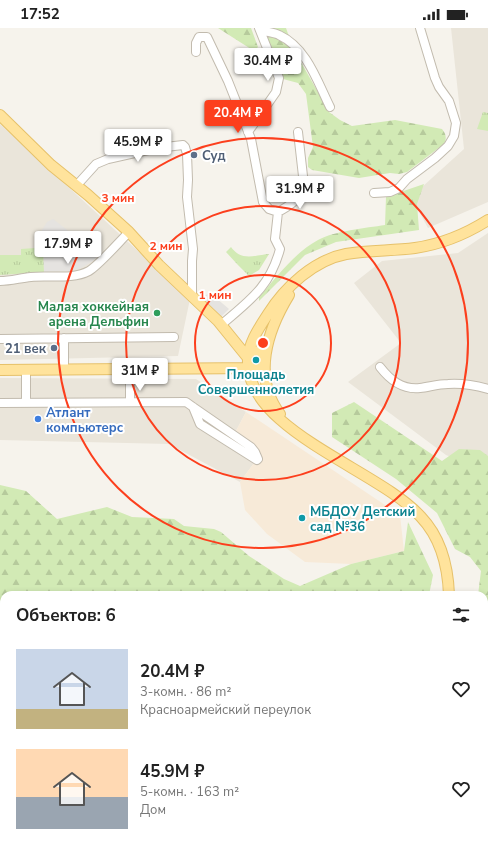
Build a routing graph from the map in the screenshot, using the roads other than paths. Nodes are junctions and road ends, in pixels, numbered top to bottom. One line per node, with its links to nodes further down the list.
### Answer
1 (420, 28): 9 (street)
2 (260, 29): 4 (street); 6 (street)
3 (196, 52): 6 (street)
4 (330, 107)
5 (0, 116): 8 (main road)
6 (248, 132): 10 (street)
7 (298, 132): 10 (street)
8 (77, 185): 12 (main road); 15 (street)
9 (374, 193)
10 (278, 212): 16 (street)
11 (488, 220): 13 (main road)
12 (129, 232): 14 (street); 15 (main road)
13 (306, 273): 20 (main road); 20 (main road)
14 (0, 281)
15 (192, 297): 16 (main road)
16 (224, 328): 20 (main road); 21 (main road)
17 (174, 337): 18 (street)
18 (64, 338): 19 (street); 26 (street)
19 (0, 339)
20 (258, 352): 21 (main road); 21 (main road); 32 (main road)
21 (250, 365): 23 (main road); 32 (main road)
22 (380, 367): 27 (street)
23 (130, 369): 26 (main road); 28 (street)
24 (0, 370): 25 (main road)
25 (26, 370): 26 (main road); 30 (street)
26 (64, 370)
27 (488, 389)
28 (130, 402): 30 (street); 31 (street)
29 (0, 403): 30 (street)
30 (26, 403)
31 (194, 407): 31 (street)
32 (298, 433): 33 (main road)
33 (449, 591)

